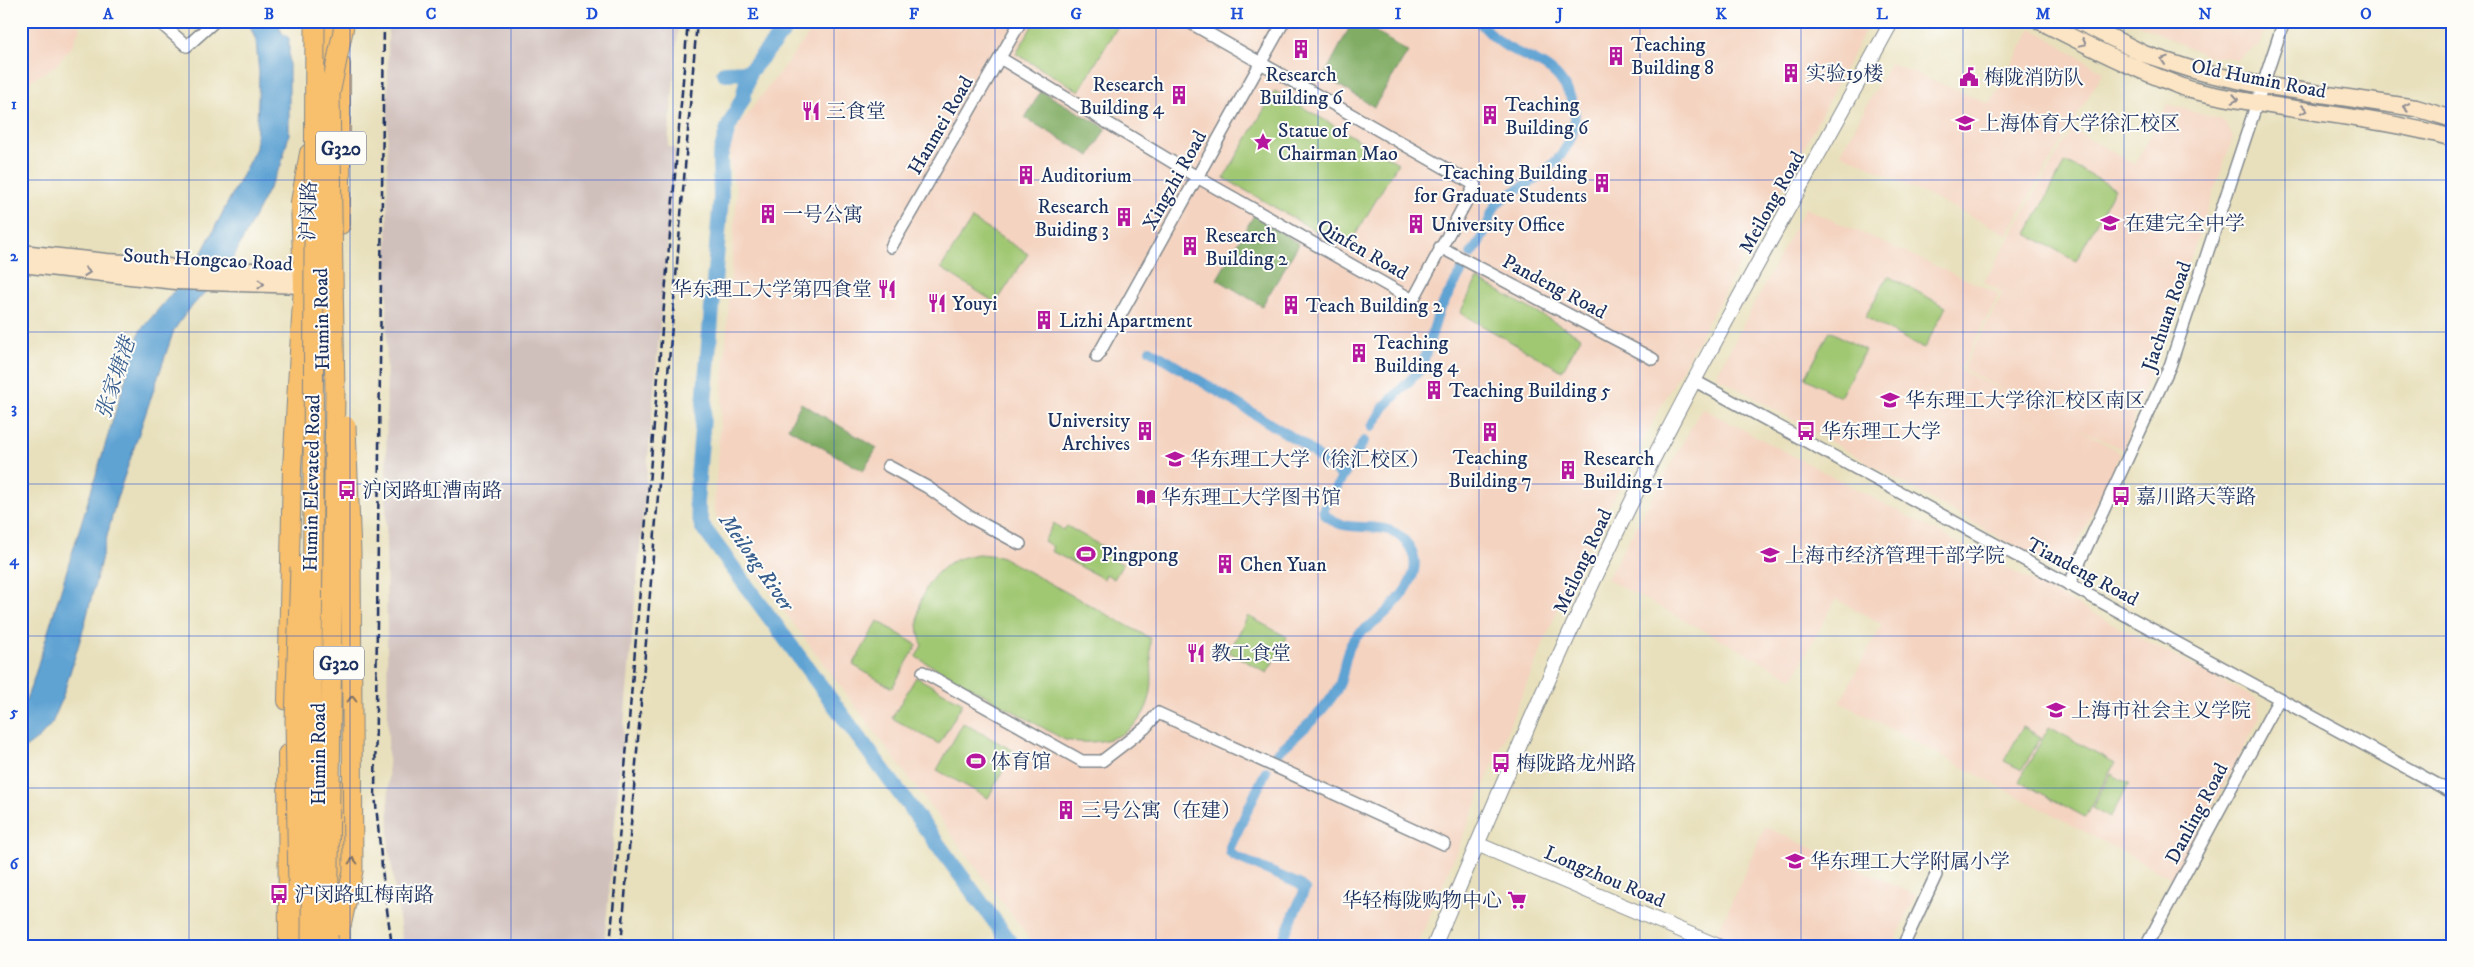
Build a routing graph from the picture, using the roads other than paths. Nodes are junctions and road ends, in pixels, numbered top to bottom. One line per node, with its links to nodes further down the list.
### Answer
1 (158, 21): 2 (street)
2 (215, 21)
3 (308, 21): 29 (main road, Humin Road / G320)
4 (315, 21): 39 (highway, Humin Elevated Road, bridge)
5 (331, 21): 18 (highway, Humin Elevated Road, bridge)
6 (335, 21): 28 (main road, 沪闵路)
7 (344, 21): 18 (highway, bridge); 28 (main road, Humin Road / G320)
8 (1021, 21): 15 (street, Hanmei Road)
9 (1188, 21): 16 (street, Qinfen Road)
10 (1284, 21): 16 (street, Xingzhi Road)
11 (1892, 21): 33 (street, Meilong Road)
12 (2040, 21): 19 (main road, Old Humin Road, one-way to 19)
13 (2078, 21): 17 (main road, Old Humin Road, one-way to 13)
14 (2284, 21): 17 (street, Jiachuan Road)
15 (1000, 58): 22 (street, Qinfen Road); 23 (street, Hanmei Road)
16 (1261, 63): 22 (street, Xingzhi Road); 24 (street, Qinfen Road)
17 (2261, 86): 19 (street, Jiachuan Road); 20 (main road, Old Humin Road, one-way to 17)
18 (330, 94): 34 (highway, Humin Elevated Road, bridge)
19 (2256, 103): 21 (main road, Old Humin Road, one-way to 21); 42 (street, Jiachuan Road)
20 (2453, 120)
21 (2453, 138)
22 (1197, 177): 24 (street, Qinfen Road); 30 (street, Xingzhi Road)
23 (891, 247)
24 (1440, 247): 31 (street, Pandeng Road)
25 (21, 253): 27 (main road, South Hongcao Road)
26 (21, 264): 27 (main road, South Hongcao Road, one-way to 27)
27 (180, 276): 29 (main road, South Hongcao Road)
28 (332, 276): 29 (main road, South Hongcao Road); 36 (main road, 沪闵路)
29 (306, 277): 32 (main road, Humin Road / G320); 35 (main road, Humin Road / G320)
30 (1097, 357)
31 (1652, 359)
32 (299, 361): 35 (main road, Humin Road / G320); 40 (main road, Humin Road / G320)
33 (1695, 381): 42 (street, Tiandeng Road); 47 (street, Meilong Road)
34 (335, 393): 51 (highway, one-way to 34, bridge); 55 (highway, Humin Elevated Road, bridge)
35 (307, 427): 37 (main road, Humin Road / G320)
36 (339, 431): 50 (main road, Humin Road / G320)
37 (306, 464): 40 (main road); 49 (main road, Humin Road / G320)
38 (888, 466): 41 (street)
39 (313, 485): 49 (highway, bridge); 54 (highway, Humin Elevated Road, bridge)
40 (291, 512): 52 (main road, Humin Road / G320)
41 (1020, 544)
42 (2069, 585): 44 (street, Tiandeng Road)
43 (923, 672): 46 (street)
44 (2279, 699): 45 (street, Tiandeng Road); 61 (street, Danling Road)
45 (2453, 793)
46 (1444, 844)
47 (1477, 844): 58 (street, Meilong Road); 59 (street, Longzhou Road)
48 (1936, 875): 60 (street)
49 (304, 888): 53 (highway); 54 (main road, Humin Road / G320)
50 (339, 895): 51 (main road, Humin Road / G320); 56 (main road)
51 (341, 926): 57 (main road, Humin Road / G320)
52 (288, 946)
53 (299, 946)
54 (310, 946)
55 (328, 946)
56 (332, 946)
57 (341, 946)
58 (1434, 946)
59 (1718, 946)
60 (1903, 946)
61 (2146, 946)

